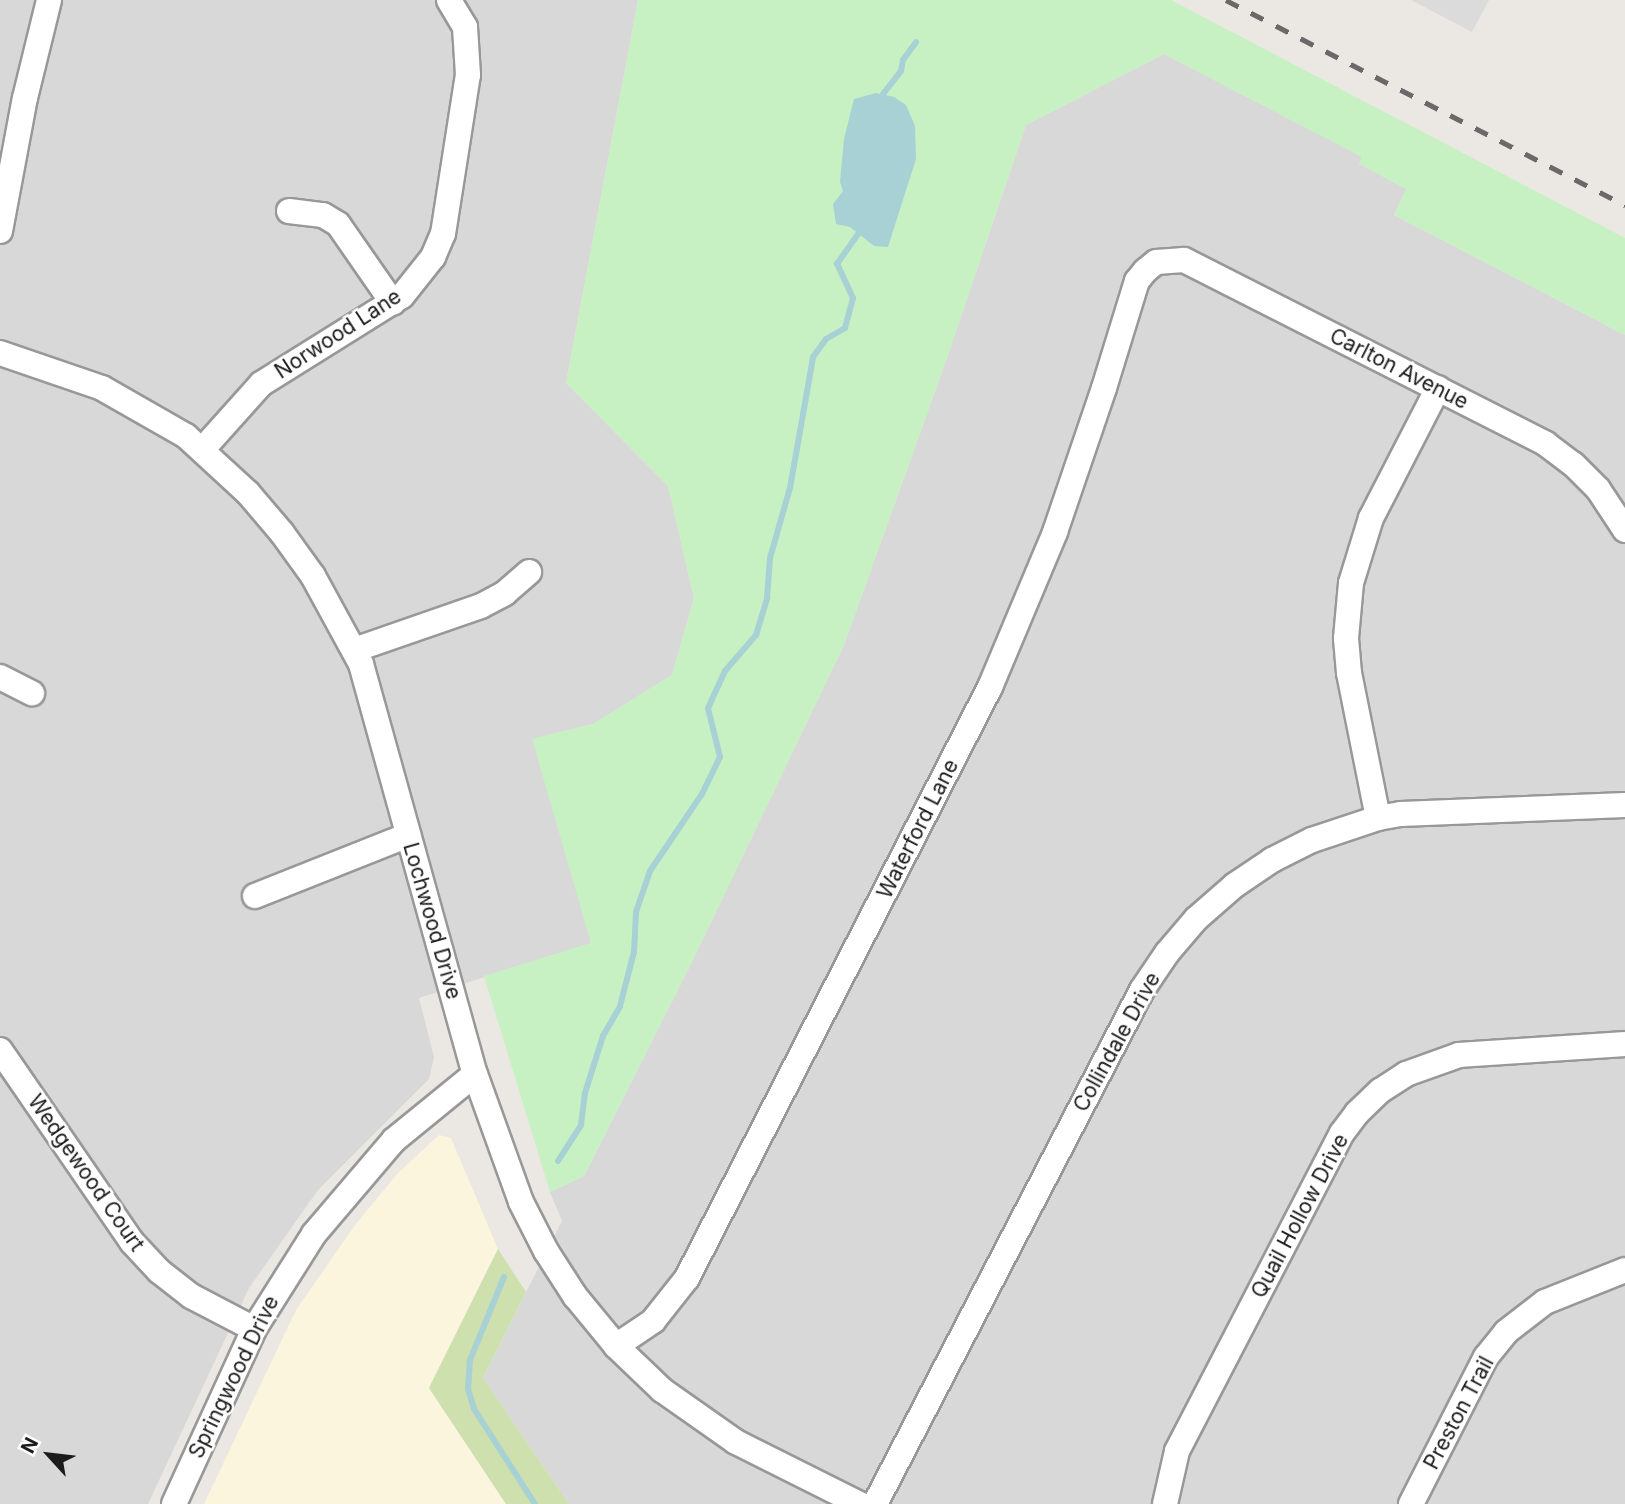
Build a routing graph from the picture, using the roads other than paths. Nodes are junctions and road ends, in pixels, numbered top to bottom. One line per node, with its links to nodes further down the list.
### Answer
1 (49, 0): 4 (street)
2 (449, 0): 6 (street, Norwood Lane)
3 (289, 211): 6 (street)
4 (0, 231)
5 (1144, 271): 8 (street, Carlton Avenue); 24 (street, Waterford Lane)
6 (393, 303): 9 (street, Norwood Lane)
7 (0, 353): 9 (street, Lochwood Drive)
8 (1438, 388): 10 (street, Carlton Avenue); 16 (street)
9 (202, 450): 12 (street, Lochwood Drive)
10 (1625, 530)
11 (529, 572): 12 (street)
12 (355, 650): 17 (street, Lochwood Drive)
13 (0, 677): 14 (street)
14 (32, 693)
15 (1625, 805): 16 (street, Collindale Drive)
16 (1378, 818): 27 (street, Collindale Drive)
17 (408, 835): 18 (street); 21 (street, Lochwood Drive)
18 (256, 896)
19 (1625, 1044): 28 (street, Quail Hollow Drive)
20 (0, 1050): 23 (street, Wedgewood Court)
21 (475, 1074): 23 (street, Springwood Drive); 24 (street, Lochwood Drive)
22 (1625, 1270): 29 (street, Preston Trail)
23 (254, 1329): 25 (street, Springwood Drive)
24 (616, 1346): 26 (street, Lochwood Drive)
25 (174, 1504)
26 (860, 1504)
27 (875, 1504)
28 (1165, 1504)
29 (1411, 1504)

